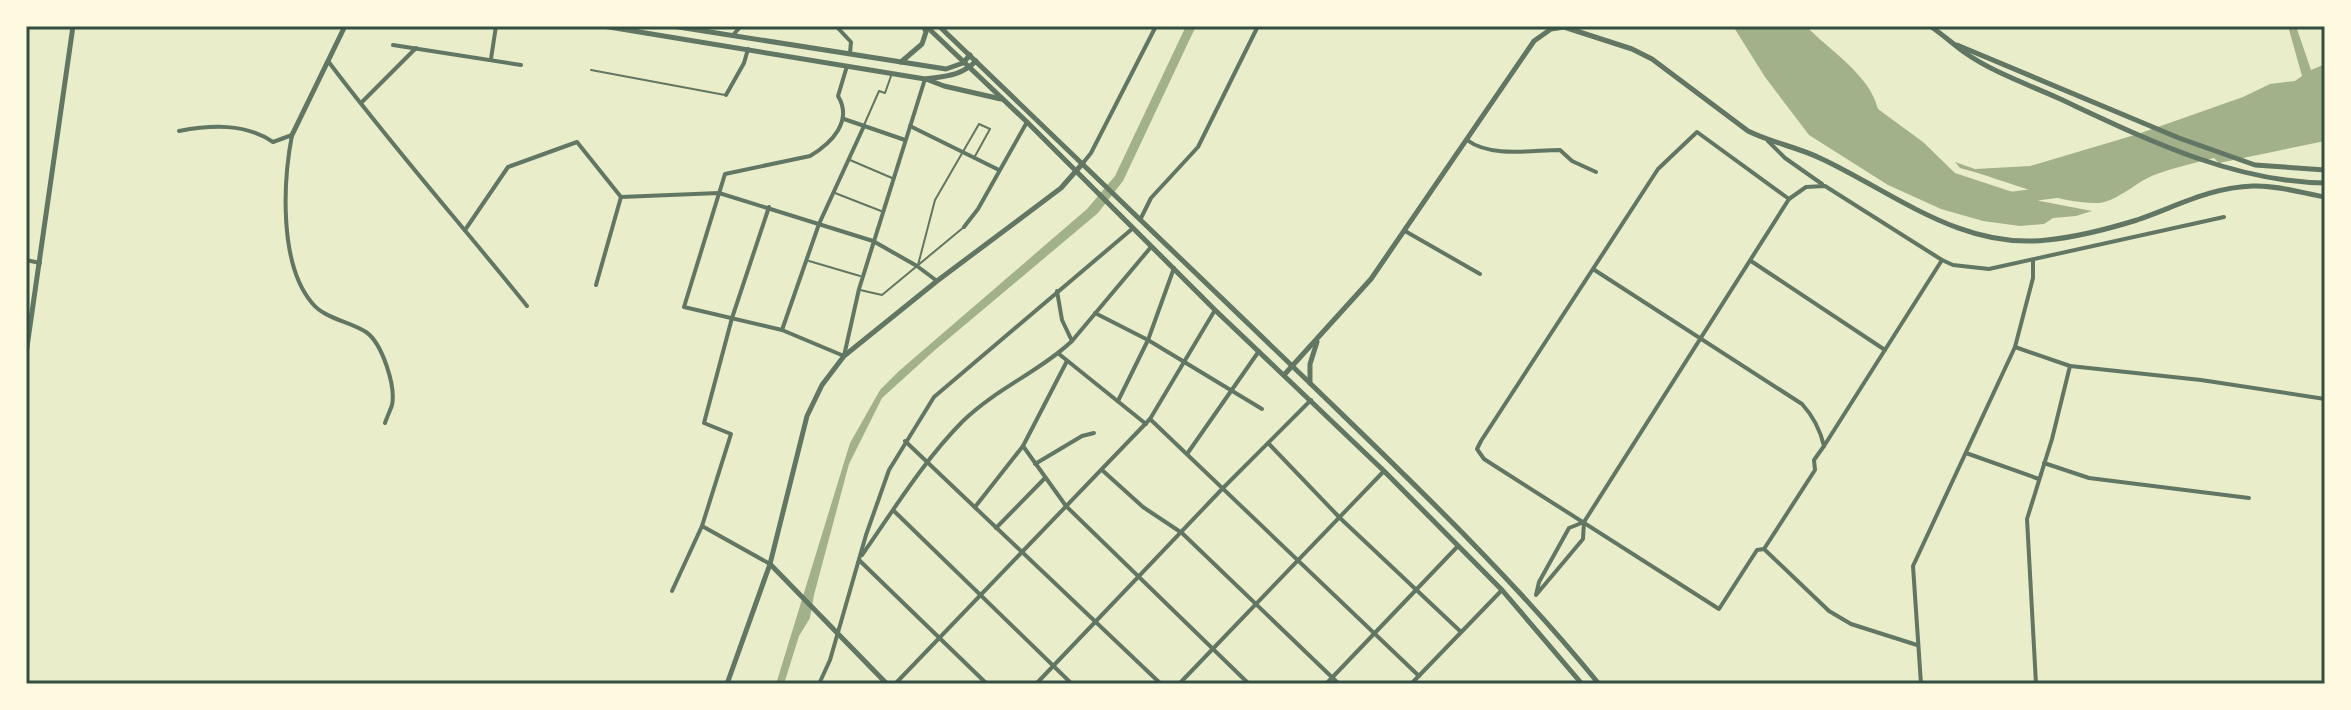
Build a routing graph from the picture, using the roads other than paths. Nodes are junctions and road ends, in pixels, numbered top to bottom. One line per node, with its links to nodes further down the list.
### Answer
1 (73, 26): 75 (street)
2 (345, 26): 22 (street)
3 (496, 26): 21 (street)
4 (603, 26): 18 (street)
5 (672, 26): 13 (street)
6 (741, 26): 13 (street)
7 (836, 26): 19 (street)
8 (924, 26): 24 (street); 27 (street)
9 (939, 26): 20 (street)
10 (1156, 26): 46 (street)
11 (1258, 26): 62 (street)
12 (1930, 26): 16 (street)
13 (733, 35): 14 (street)
14 (749, 38): 18 (street); 19 (street)
15 (393, 45): 17 (street)
16 (1956, 45): 48 (street); 52 (street)
17 (416, 48): 21 (street); 33 (street)
18 (748, 49): 25 (street); 31 (street)
19 (850, 55): 24 (street); 25 (street)
20 (970, 55): 23 (street); 27 (street)
21 (491, 60): 26 (street)
22 (328, 61): 33 (street); 39 (street)
23 (976, 61): 27 (street); 46 (street)
24 (900, 63): 27 (street)
25 (848, 64): 29 (street); 34 (street)
26 (521, 65)
27 (966, 65): 30 (street); 32 (street)
28 (591, 70): 31 (lane)
29 (892, 73): 30 (street); 36 (lane)
30 (925, 79): 32 (street); 37 (street)
31 (726, 95)
32 (1002, 99): 35 (street)
33 (360, 104): 66 (street)
34 (844, 119): 36 (street); 54 (street)
35 (1027, 122): 47 (street); 50 (street)
36 (864, 126): 40 (street); 45 (street)
37 (910, 126): 40 (street); 43 (street)
38 (179, 131): 39 (street)
39 (292, 135): 112 (street)
40 (905, 140): 51 (street)
41 (1467, 140): 42 (street); 49 (street); 67 (street)
42 (1768, 141): 53 (street); 57 (street)
43 (963, 150): 44 (street); 44 (lane); 76 (lane)
44 (974, 158): 47 (street)
45 (849, 160): 51 (lane); 55 (street)
46 (1085, 166): 50 (street); 62 (street)
47 (999, 170): 64 (street)
48 (2325, 170)
49 (1596, 172)
50 (1077, 174): 65 (street); 81 (street)
51 (893, 179): 60 (street)
52 (2325, 183)
53 (1825, 186): 58 (street); 71 (street)
54 (719, 193): 56 (street); 59 (street); 88 (street)
55 (834, 193): 60 (lane); 63 (street)
56 (621, 197): 66 (street); 82 (street)
57 (2325, 197)
58 (1789, 199): 74 (street); 78 (street)
59 (769, 207): 63 (street); 88 (street)
60 (883, 211): 68 (street)
61 (2224, 217): 72 (street)
62 (1141, 218): 102 (street)
63 (819, 224): 68 (street); 73 (street)
64 (964, 227): 76 (lane)
65 (1132, 229): 69 (street); 84 (street)
66 (465, 230): 85 (street)
67 (1405, 231): 79 (street); 90 (street)
68 (873, 241): 76 (street); 80 (street)
69 (1151, 247): 77 (street); 87 (street)
70 (26, 260): 75 (street)
71 (1942, 260): 72 (street); 95 (street)
72 (2033, 260): 94 (street)
73 (808, 261): 80 (lane); 89 (street)
74 (1750, 261): 91 (street); 95 (street)
75 (40, 263): 97 (street)
76 (917, 266): 81 (street); 83 (lane)
77 (1174, 268): 86 (street); 92 (street)
78 (1593, 269): 91 (street); 134 (street)
79 (1480, 274)
80 (862, 277): 83 (street)
81 (937, 281): 99 (street)
82 (596, 285)
83 (859, 289): 99 (street)
84 (1057, 291): 93 (street); 114 (street)
85 (527, 306)
86 (1215, 310): 96 (street); 101 (street)
87 (1095, 313): 92 (street); 93 (street)
88 (732, 318): 89 (street); 135 (street)
89 (782, 330): 99 (street)
90 (1319, 337): 102 (street); 105 (street)
91 (1701, 339): 117 (street); 134 (street)
92 (1148, 340): 101 (street); 109 (street)
93 (1072, 341): 98 (street)
94 (2015, 347): 103 (street); 118 (street)
95 (1885, 350): 117 (street)
96 (1259, 351): 104 (street); 106 (street)
97 (26, 354)
98 (1059, 354): 100 (street); 120 (street)
99 (844, 356): 143 (street)
100 (1067, 361): 109 (street); 116 (street)
101 (1185, 361): 106 (street); 111 (street)
102 (1293, 366): 104 (street); 105 (street)
103 (2070, 366): 107 (street); 122 (street)
104 (1284, 375): 108 (street)
105 (1310, 384): 121 (street)
106 (1232, 390): 110 (street); 119 (street)
107 (2325, 399)
108 (1311, 400): 115 (street); 125 (street)
109 (1118, 401): 111 (street)
110 (1262, 409)
111 (1148, 421): 119 (street); 124 (street)
112 (385, 423)
113 (1094, 433): 123 (street)
114 (905, 441): 120 (street); 141 (street)
115 (1269, 444): 128 (street); 133 (street)
116 (1023, 446): 123 (street); 131 (street)
117 (1824, 446): 139 (street)
118 (1965, 453): 127 (street); 158 (street)
119 (1187, 454): 128 (street)
120 (929, 462): 131 (street); 132 (street)
121 (1392, 463): 125 (street); 150 (street)
122 (2044, 463): 127 (street); 129 (street)
123 (1035, 464): 126 (street)
124 (1102, 470): 130 (street); 137 (street)
125 (1384, 471): 133 (street); 138 (street)
126 (1045, 478): 130 (street); 136 (street)
127 (2039, 479): 179 (street)
128 (1223, 488): 137 (street); 142 (street)
129 (2249, 498)
130 (1066, 506): 140 (street); 144 (street)
131 (975, 507): 136 (street)
132 (894, 511): 141 (street); 148 (street)
133 (1340, 518): 142 (street); 145 (street)
134 (1584, 522): 139 (street); 149 (street); 149 (street)
135 (702, 526): 143 (street); 147 (street)
136 (996, 528): 140 (street)
137 (1182, 533): 144 (street); 151 (street)
138 (1458, 546): 145 (street); 146 (street)
139 (1764, 549): 158 (street)
140 (1021, 553): 148 (street); 153 (street)
141 (859, 560): 154 (street); 157 (street)
142 (1298, 561): 151 (street); 156 (street)
143 (770, 564): 154 (street); 163 (street)
144 (1138, 576): 153 (street); 159 (street)
145 (1415, 590): 155 (street); 156 (street)
146 (1502, 590): 152 (street); 155 (street)
147 (672, 591)
148 (980, 595): 157 (street); 160 (street)
149 (1536, 595): 150 (street)
150 (1530, 602): 152 (street); 177 (street)
151 (1256, 605): 159 (street); 162 (street)
152 (1521, 613): 176 (street)
153 (1095, 622): 160 (street); 170 (street)
154 (834, 631): 164 (street); 165 (street)
155 (1460, 631): 161 (street)
156 (1373, 634): 161 (street); 162 (street)
157 (939, 639): 166 (street); 167 (street)
158 (1917, 645): 178 (street)
159 (1213, 649): 171 (street); 172 (street)
160 (1053, 666): 168 (street); 169 (street)
161 (1419, 676): 175 (street)
162 (1332, 677): 173 (street); 174 (street)
163 (727, 684)
164 (819, 684)
165 (887, 684)
166 (895, 684)
167 (987, 684)
168 (1036, 684)
169 (1072, 684)
170 (1161, 684)
171 (1179, 684)
172 (1249, 684)
173 (1326, 684)
174 (1339, 684)
175 (1411, 684)
176 (1582, 684)
177 (1599, 684)
178 (1921, 684)
179 (2036, 684)

